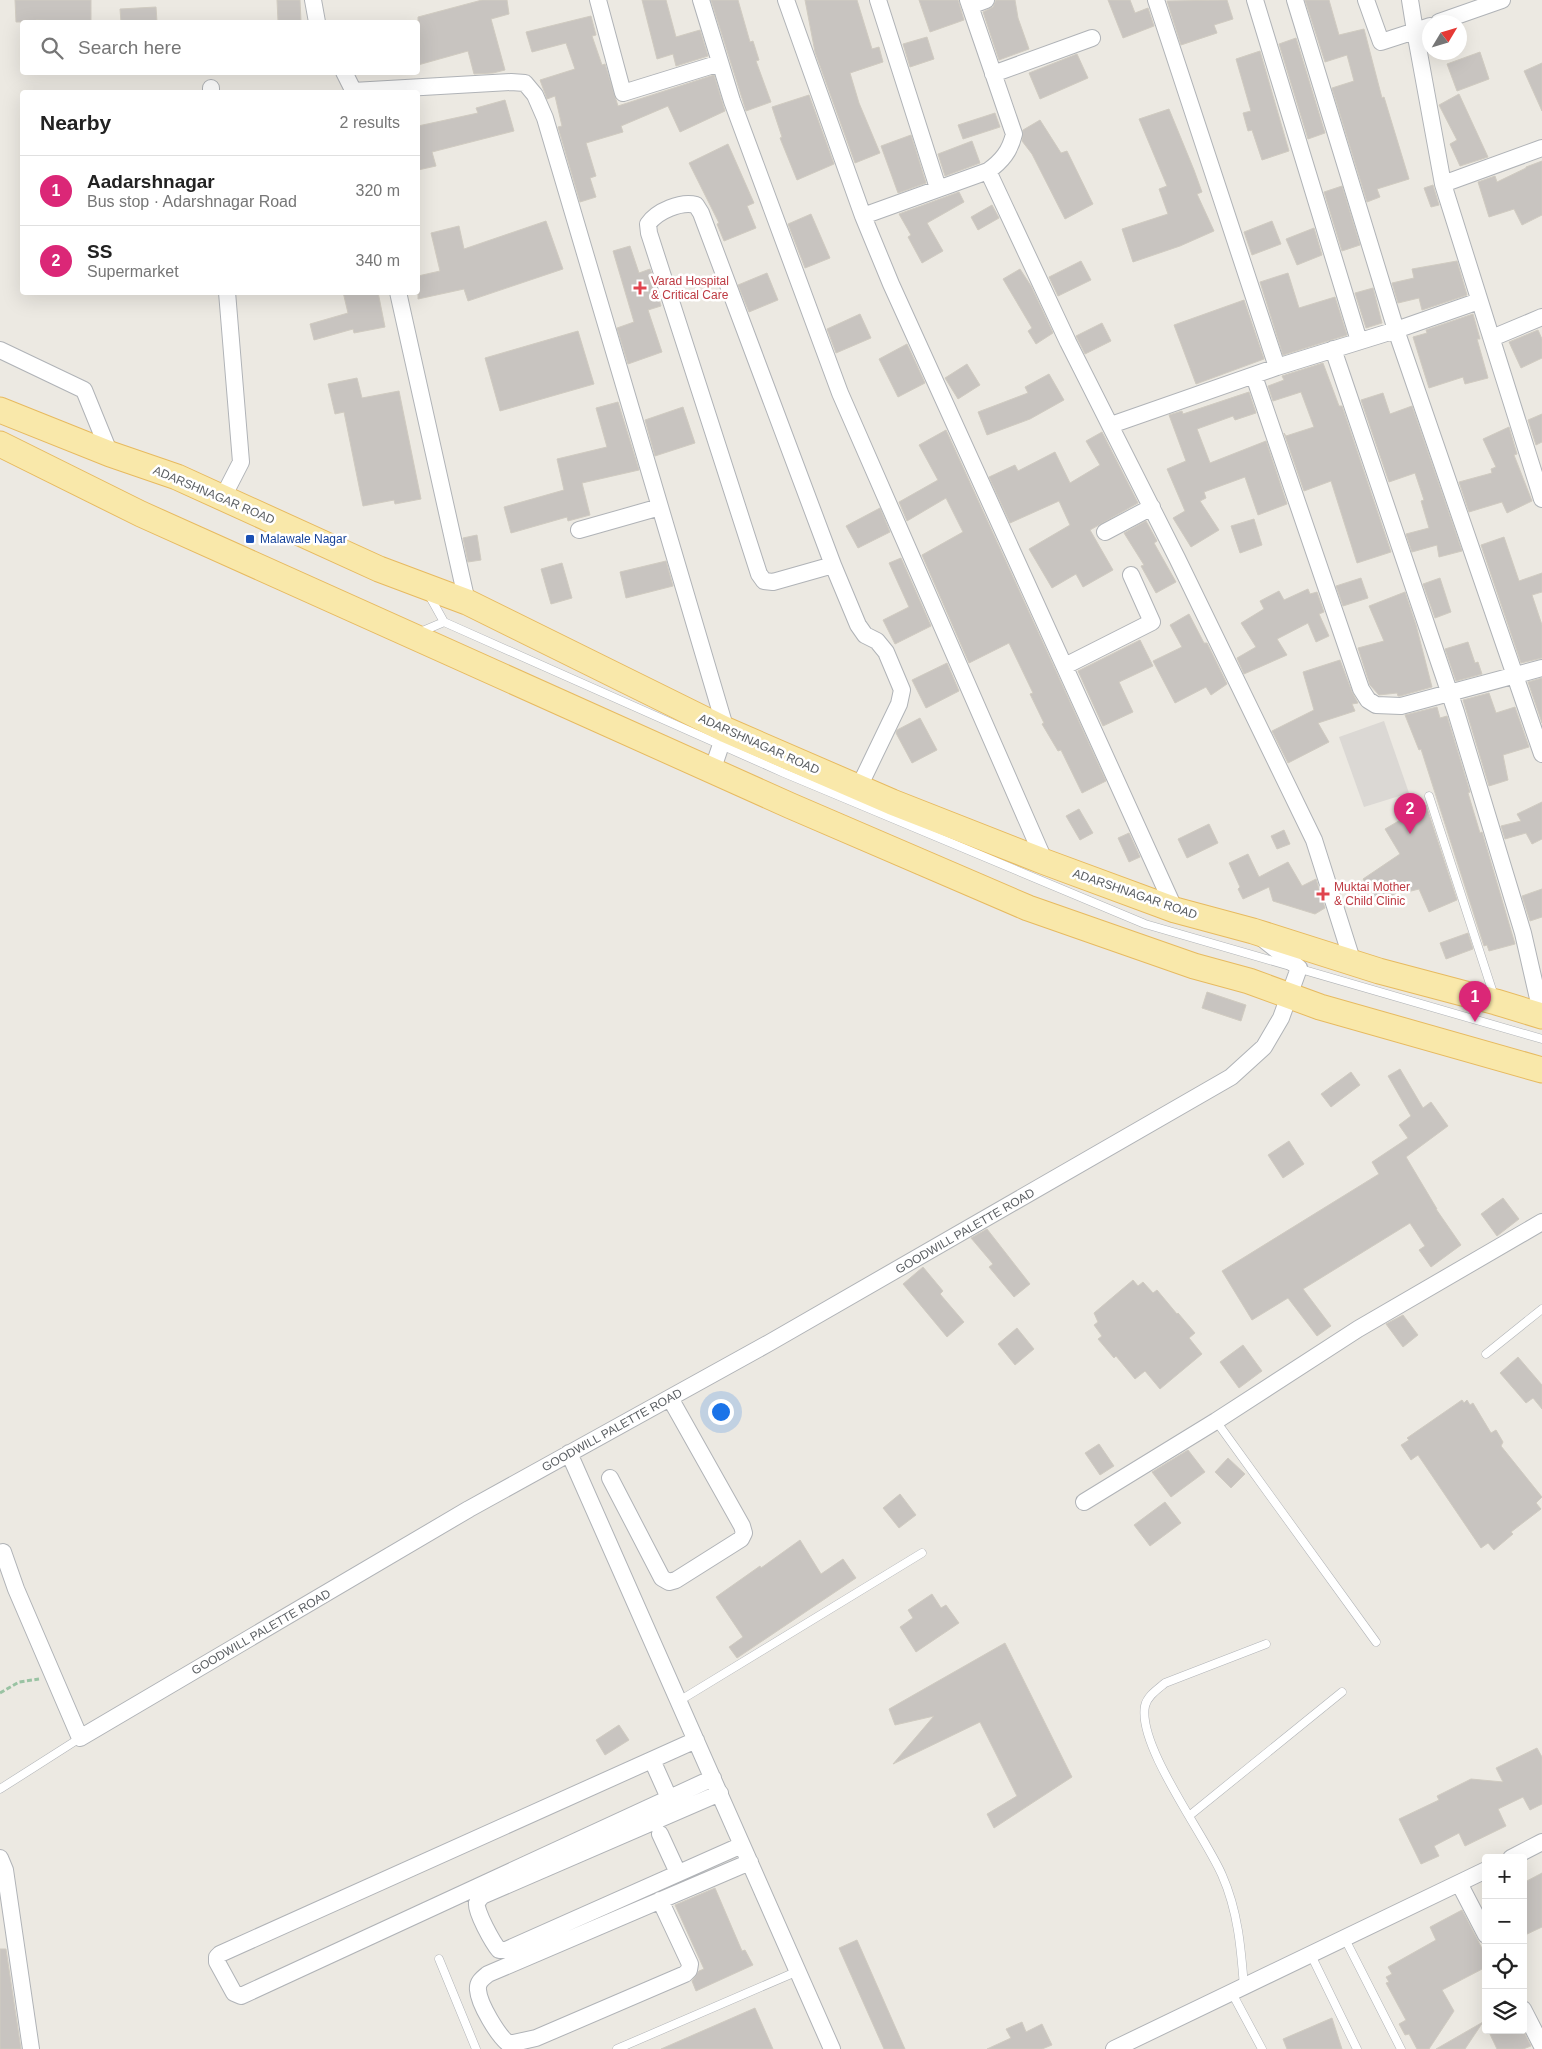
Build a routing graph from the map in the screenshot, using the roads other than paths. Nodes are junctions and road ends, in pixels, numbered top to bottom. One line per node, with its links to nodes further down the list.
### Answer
1 (313, 0): 15 (street)
2 (598, 0): 19 (street)
3 (701, 0): 19 (street)
4 (786, 0): 28 (street)
5 (878, 0): 27 (street)
6 (986, 0): 13 (street)
7 (1156, 0): 38 (street)
8 (1255, 0): 35 (street)
9 (1294, 0): 33 (street)
10 (1366, 0): 16 (street)
11 (1410, 0): 16 (street)
12 (1502, 0): 14 (street)
13 (969, 3): 20 (street)
14 (1459, 15)
15 (317, 20)
16 (1422, 28)
17 (1092, 38): 20 (street)
18 (1426, 60): 26 (street)
19 (720, 63): 65 (street)
20 (993, 74): 25 (street)
21 (345, 75): 22 (street)
22 (352, 90)
23 (385, 90): 46 (street)
24 (1542, 148): 26 (street)
25 (988, 171): 27 (street); 41 (street)
26 (1443, 184): 31 (street)
27 (938, 188): 28 (street)
28 (863, 216): 56 (street)
29 (226, 295): 45 (street)
30 (399, 295): 53 (street)
31 (1479, 302): 33 (street); 34 (street)
32 (1542, 317): 34 (street)
33 (1396, 330): 35 (street); 58 (street)
34 (1492, 338): 44 (street)
35 (1359, 341): 36 (street)
36 (1333, 349): 38 (street); 59 (street)
37 (0, 350): 43 (street)
38 (1276, 367): 39 (street)
39 (1254, 376): 41 (street); 59 (street)
40 (0, 410): 43 (main road, ADARSHNAGAR ROAD)
41 (1110, 425): 47 (street)
42 (0, 444): 55 (main road)
43 (110, 454): 45 (main road, ADARSHNAGAR ROAD)
44 (1540, 489)
45 (223, 497): 52 (main road, ADARSHNAGAR ROAD)
46 (660, 507): 48 (street); 60 (street)
47 (1152, 507): 49 (street); 68 (street)
48 (579, 530)
49 (1105, 532)
50 (833, 565): 50 (street); 63 (street)
51 (1131, 575): 56 (street)
52 (424, 586): 53 (main road, ADARSHNAGAR ROAD); 54 (lane)
53 (468, 602): 60 (main road, ADARSHNAGAR ROAD)
54 (444, 622): 55 (lane); 60 (lane)
55 (412, 636): 62 (main road)
56 (1064, 666): 66 (street)
57 (1542, 668): 58 (street)
58 (1515, 674): 59 (street); 61 (street)
59 (1450, 692): 72 (street)
60 (724, 737): 62 (street); 63 (main road, ADARSHNAGAR ROAD); 69 (lane)
61 (1542, 754)
62 (712, 770): 70 (main road)
63 (859, 787): 65 (main road, ADARSHNAGAR ROAD)
64 (1429, 796): 71 (lane)
65 (1045, 862): 66 (main road, ADARSHNAGAR ROAD)
66 (1176, 910): 67 (main road, ADARSHNAGAR ROAD)
67 (1253, 931): 68 (main road, ADARSHNAGAR ROAD); 69 (street)
68 (1353, 963): 71 (main road, ADARSHNAGAR ROAD)
69 (1299, 968): 70 (street, GOODWILL PALETTE ROAD); 73 (lane)
70 (1288, 995): 74 (main road); 78 (street, GOODWILL PALETTE ROAD)
71 (1496, 1002): 72 (main road, ADARSHNAGAR ROAD)
72 (1542, 1016)
73 (1542, 1039)
74 (1542, 1070)
75 (1542, 1222): 79 (street)
76 (1542, 1309): 77 (lane)
77 (1486, 1354)
78 (670, 1398): 80 (street, GOODWILL PALETTE ROAD); 81 (street)
79 (1216, 1421): 82 (street); 85 (lane)
80 (569, 1453): 88 (street); 89 (street, GOODWILL PALETTE ROAD)
81 (610, 1478)
82 (1084, 1502)
83 (1, 1551): 89 (street)
84 (922, 1553): 88 (lane)
85 (1376, 1642)
86 (1266, 1644): 95 (lane)
87 (1342, 1692): 95 (lane)
88 (679, 1701): 90 (street)
89 (80, 1738): 93 (lane)
90 (696, 1740): 91 (street); 92 (street)
91 (652, 1760): 94 (street); 94 (street)
92 (716, 1785): 94 (street); 98 (street); 102 (street)
93 (0, 1789)
94 (669, 1798)
95 (1189, 1816): 111 (lane)
96 (660, 1834): 102 (street)
97 (1542, 1842): 99 (street)
98 (742, 1845): 101 (street); 102 (street)
99 (1519, 1854)
100 (0, 1858): 114 (street)
101 (750, 1862): 105 (street); 110 (street)
102 (678, 1872)
103 (1482, 1872): 104 (street)
104 (1459, 1883): 106 (street); 107 (street)
105 (660, 1900): 105 (street)
106 (1482, 1927)
107 (1345, 1939): 108 (street); 121 (lane)
108 (1311, 1955): 111 (street); 120 (lane)
109 (440, 1959): 115 (lane)
110 (798, 1971): 116 (lane); 117 (street)
111 (1238, 1990): 118 (street); 119 (lane)
112 (1527, 2017): 113 (street)
113 (1542, 2046)
114 (31, 2049)
115 (476, 2049)
116 (618, 2049)
117 (832, 2049)
118 (1114, 2049)
119 (1262, 2049)
120 (1357, 2049)
121 (1401, 2049)

